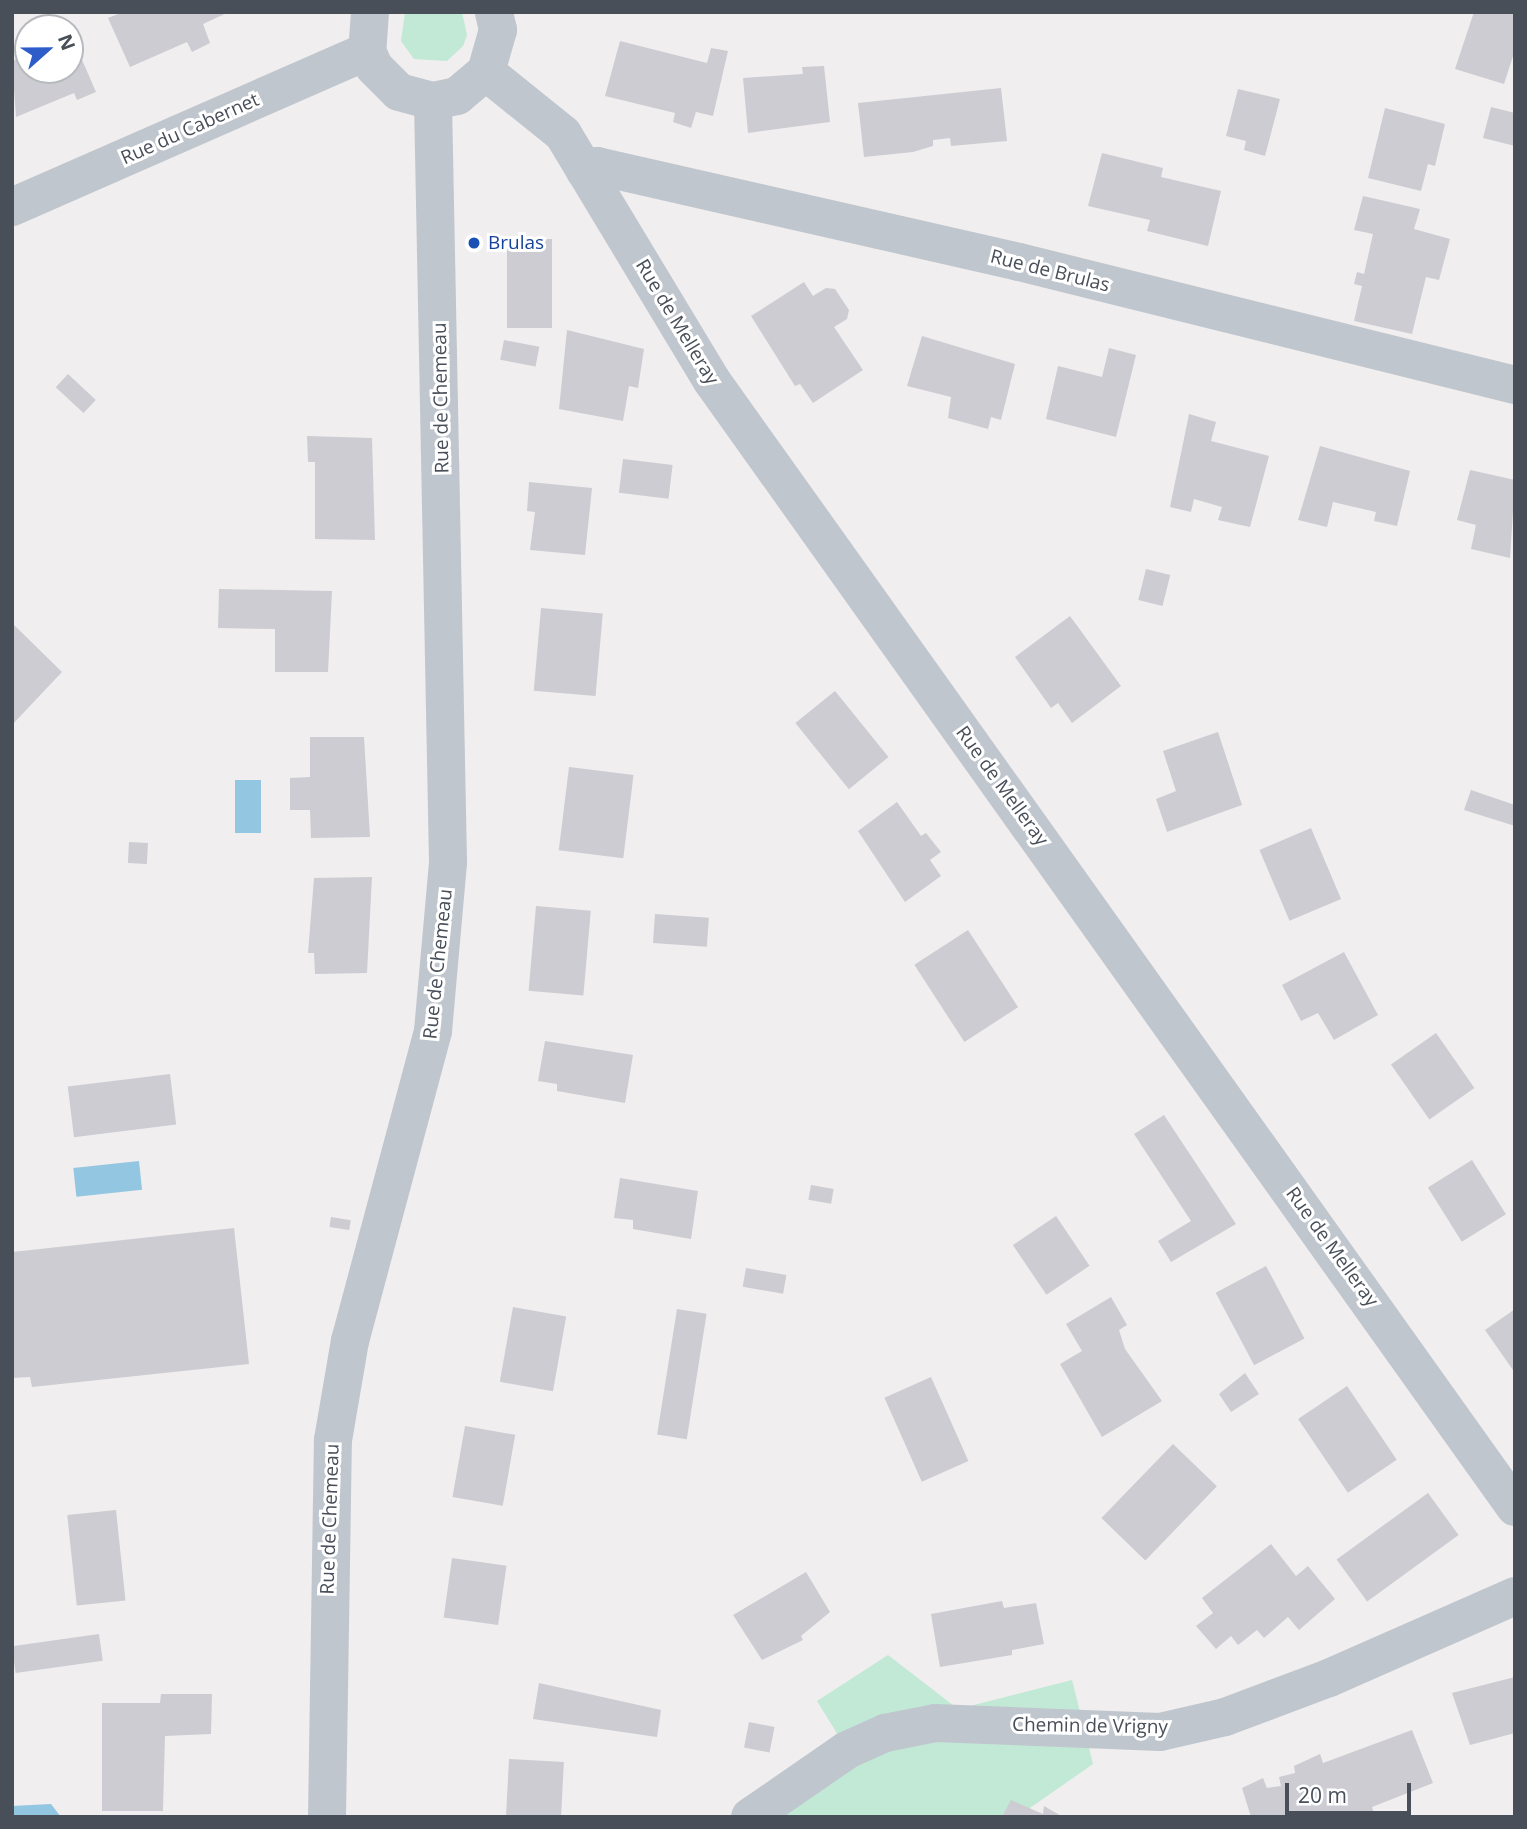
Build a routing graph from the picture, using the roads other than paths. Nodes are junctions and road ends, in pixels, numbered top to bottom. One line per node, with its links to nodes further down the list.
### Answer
1 (370, 12): 3 (street)
2 (494, 12): 4 (street)
3 (367, 51): 5 (street); 7 (street, Rue du Cabernet)
4 (486, 72): 5 (street); 6 (street, Rue de Melleray)
5 (433, 101): 11 (street, Rue de Chemeau)
6 (585, 172): 8 (street, Rue de Brulas); 9 (street, Rue de Melleray)
7 (12, 207)
8 (1515, 385)
9 (1515, 1507)
10 (1515, 1596): 12 (street, Chemin de Vrigny)
11 (327, 1817)
12 (750, 1817)

